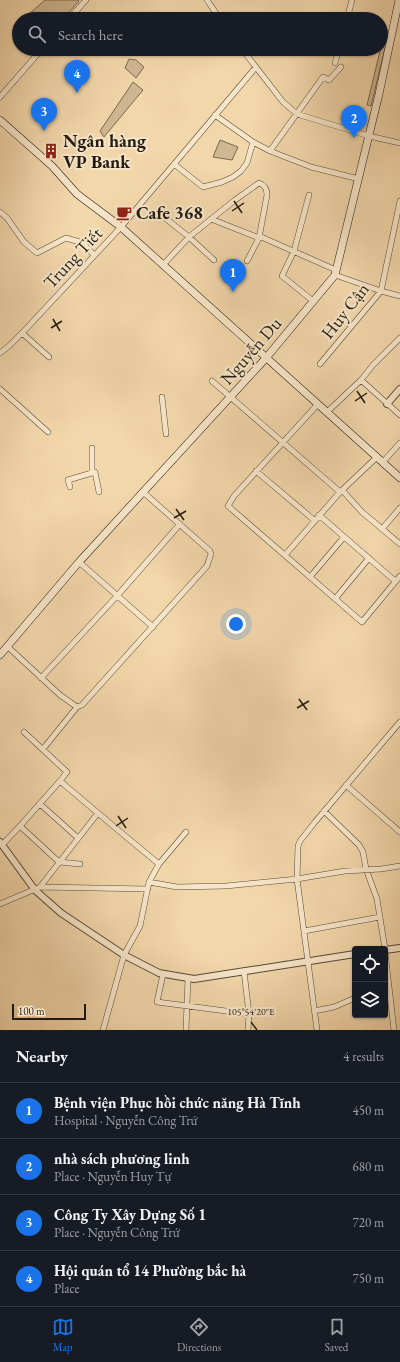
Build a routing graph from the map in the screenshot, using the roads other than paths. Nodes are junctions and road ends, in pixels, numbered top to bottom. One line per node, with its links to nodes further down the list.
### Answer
1 (86, 0): 5 (street)
2 (207, 0): 6 (street)
3 (352, 0): 7 (street)
4 (399, 4): 8 (main road, Nguyễn Du)
5 (75, 12)
6 (215, 12)
7 (349, 12)
8 (388, 54)
9 (36, 56): 16 (street)
10 (247, 56): 14 (street)
11 (337, 56): 13 (street)
12 (387, 56): 20 (main road, Nguyễn Du)
13 (335, 63)
14 (256, 67): 17 (street); 18 (street, Trung Tiết)
15 (342, 67): 17 (street)
16 (0, 97)
17 (297, 114): 20 (street); 23 (street)
18 (215, 115): 21 (street); 24 (street, Trung Tiết)
19 (0, 121): 31 (main road)
20 (369, 136): 22 (street); 25 (main road, Nguyễn Du)
21 (253, 142): 23 (street); 24 (street)
22 (400, 143)
23 (270, 151): 25 (street)
24 (174, 164): 31 (street, Trung Tiết)
25 (359, 179): 39 (main road, Nguyễn Du)
26 (308, 195): 34 (street)
27 (400, 201): 40 (street, Huy Cận)
28 (0, 212): 35 (street)
29 (165, 218): 32 (street)
30 (211, 219): 32 (street); 33 (street); 33 (street)
31 (121, 227): 35 (street, Trung Tiết); 38 (main road)
32 (189, 237): 36 (street); 38 (street)
33 (259, 237): 34 (street); 37 (street)
34 (294, 251): 39 (street); 42 (street)
35 (94, 255): 43 (street, Trung Tiết)
36 (214, 260)
37 (247, 261)
38 (163, 265): 47 (main road)
39 (335, 272): 40 (street); 42 (main road, Nguyễn Du)
40 (381, 291): 41 (street); 48 (street, Huy Cận)
41 (400, 296)
42 (313, 301): 47 (main road, Nguyễn Du)
43 (22, 333): 45 (street, Trung Tiết); 46 (street)
44 (400, 338): 49 (street)
45 (0, 353)
46 (49, 357)
47 (266, 358): 54 (main road, Nguyễn Du); 55 (main road)
48 (320, 364)
49 (361, 380): 56 (street); 57 (street)
50 (212, 381): 54 (street)
51 (0, 389): 59 (street)
52 (400, 389): 56 (street)
53 (162, 397): 60 (street)
54 (230, 398): 61 (street); 71 (main road, Nguyễn Du)
55 (318, 404): 57 (main road); 61 (street)
56 (387, 404): 58 (street)
57 (327, 412): 64 (main road)
58 (400, 415)
59 (48, 432)
60 (166, 434)
61 (283, 442): 65 (street); 69 (street)
62 (400, 443): 64 (street)
63 (92, 448): 66 (street)
64 (380, 460): 67 (main road); 69 (street)
65 (256, 471): 74 (street); 79 (street)
66 (92, 472): 68 (street); 70 (street)
67 (400, 478)
68 (70, 487)
69 (340, 491): 73 (street); 76 (street)
70 (99, 492)
71 (143, 492): 75 (street); 81 (main road, Nguyễn Du)
72 (400, 508): 76 (street)
73 (319, 515): 74 (street); 77 (street)
74 (314, 520): 79 (street)
75 (180, 524): 85 (street); 87 (street)
76 (382, 529): 78 (street)
77 (344, 537): 80 (street); 83 (street)
78 (400, 544)
79 (285, 554): 83 (street)
80 (369, 558): 84 (street); 86 (street)
81 (79, 562): 85 (street); 88 (main road, Nguyễn Du)
82 (400, 576): 84 (street)
83 (310, 577): 86 (street)
84 (396, 581): 86 (street)
85 (117, 596): 87 (street); 90 (street)
86 (335, 599)
87 (153, 627): 91 (street)
88 (8, 647): 89 (main road, Nguyễn Du); 90 (street)
89 (0, 655)
90 (41, 678): 91 (street)
91 (77, 707): 94 (street)
92 (400, 722): 96 (street)
93 (24, 732): 94 (street)
94 (43, 749): 95 (street)
95 (60, 781): 97 (street); 99 (street)
96 (346, 785): 98 (street); 102 (street)
97 (40, 804): 100 (street); 103 (street)
98 (324, 811): 109 (street); 110 (street)
99 (98, 813): 103 (street); 107 (street)
100 (20, 826): 104 (street); 105 (street)
101 (186, 832): 107 (street)
102 (400, 832)
103 (78, 838): 105 (street)
104 (1, 844): 112 (street)
105 (60, 862): 106 (street); 112 (street)
106 (80, 864)
107 (159, 864): 111 (street)
108 (400, 866): 109 (street)
109 (366, 869): 110 (street); 115 (street)
110 (297, 879): 111 (street); 116 (street)
111 (149, 882): 113 (street)
112 (37, 888): 113 (street); 114 (street); 121 (street)
113 (148, 889): 121 (street)
114 (0, 904)
115 (380, 917): 116 (street); 117 (street)
116 (304, 931): 122 (street)
117 (384, 946)
118 (400, 948): 119 (street)
119 (388, 950)
120 (352, 954): 122 (street)
121 (124, 955): 124 (street); 131 (street)
122 (308, 961): 123 (street); 129 (street)
123 (244, 971): 125 (street); 130 (street)
124 (163, 974): 125 (street); 128 (street)
125 (188, 978): 128 (street)
126 (387, 982): 135 (street)
127 (352, 999): 129 (street)
128 (188, 1006): 130 (street); 132 (street)
129 (314, 1012): 134 (street)
130 (249, 1014): 133 (street)
131 (103, 1030)
132 (186, 1030)
133 (248, 1030)
134 (317, 1030)
135 (394, 1030)

